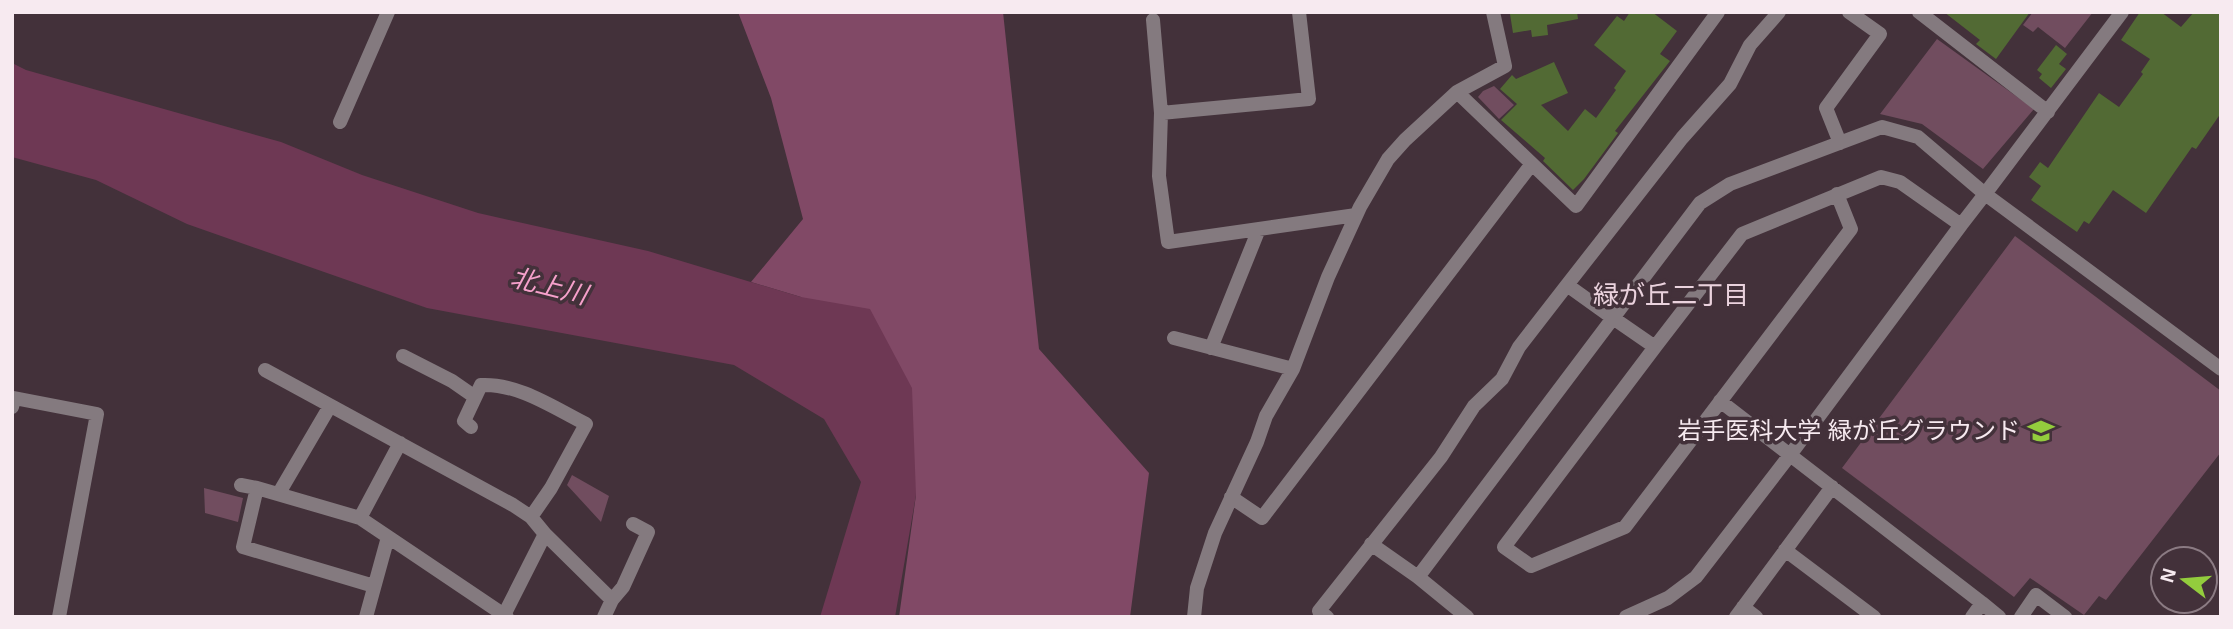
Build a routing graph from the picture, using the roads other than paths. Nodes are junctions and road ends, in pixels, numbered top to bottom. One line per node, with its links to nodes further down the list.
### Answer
1 (388, 12): 13 (street)
2 (1299, 12): 12 (street)
3 (1493, 12): 10 (street)
4 (1718, 12): 15 (street)
5 (1779, 12): 21 (street)
6 (1849, 12): 14 (street)
7 (1919, 12): 11 (street)
8 (2122, 12): 11 (street)
9 (1153, 20): 12 (street)
10 (1457, 92): 15 (street); 18 (street)
11 (2048, 112): 17 (street)
12 (1161, 113): 20 (street)
13 (341, 122)
14 (1840, 143): 17 (street); 22 (street)
15 (1531, 164): 41 (street)
16 (1837, 194): 19 (street); 24 (street); 31 (street)
17 (1985, 194): 19 (street); 28 (street)
18 (1356, 215): 20 (street); 27 (street)
19 (1961, 225): 36 (street)
20 (1259, 229): 25 (street)
21 (1567, 285): 22 (street); 47 (street)
22 (1614, 318): 24 (street); 49 (street)
23 (1174, 338): 25 (street)
24 (1656, 347): 31 (street)
25 (1211, 348): 27 (street)
26 (403, 356): 30 (street)
27 (1293, 369): 41 (street)
28 (2221, 369)
29 (265, 370): 32 (street)
30 (475, 397): 34 (street); 42 (street)
31 (1720, 401): 36 (street)
32 (330, 406): 35 (street); 40 (street)
33 (12, 407): 55 (street)
34 (471, 427)
35 (400, 443): 42 (street); 43 (street)
36 (1790, 456): 39 (street); 61 (street)
37 (241, 485): 38 (street)
38 (257, 488): 40 (street); 50 (street)
39 (1832, 488): 48 (street); 52 (street)
40 (279, 493): 43 (street)
41 (1231, 497): 58 (street)
42 (531, 517): 45 (street)
43 (360, 518): 46 (street)
44 (633, 524): 51 (street)
45 (545, 534): 51 (street); 54 (street)
46 (388, 537): 50 (street); 54 (street)
47 (1371, 544): 49 (street); 59 (street)
48 (1786, 550): 53 (street); 63 (street)
49 (1418, 577): 60 (street)
50 (374, 586): 56 (street)
51 (612, 600): 57 (street)
52 (1982, 603): 64 (street); 65 (street)
53 (1739, 612): 62 (street)
54 (505, 616)
55 (59, 617)
56 (366, 617)
57 (604, 617)
58 (1195, 617)
59 (1327, 617)
60 (1467, 617)
61 (1626, 617)
62 (1756, 617)
63 (1874, 617)
64 (1972, 617)
65 (1998, 617)
66 (2021, 617): 67 (street)
67 (2065, 617)

